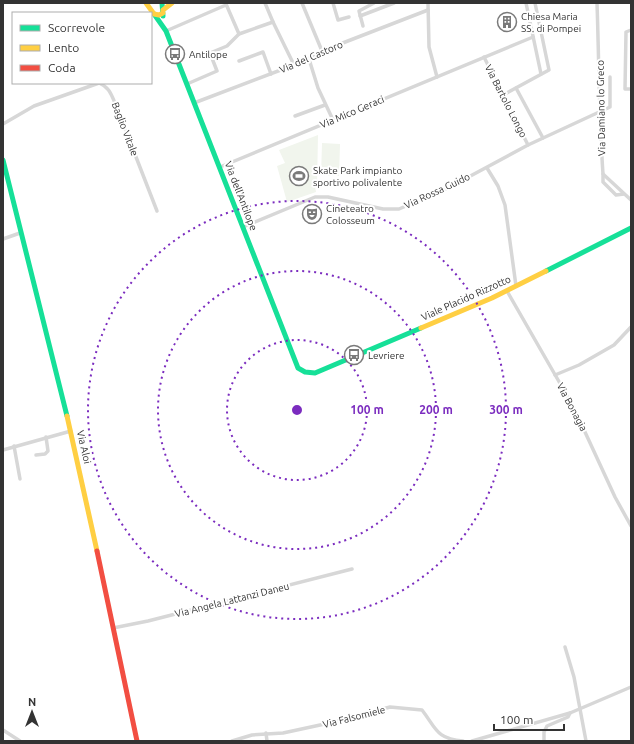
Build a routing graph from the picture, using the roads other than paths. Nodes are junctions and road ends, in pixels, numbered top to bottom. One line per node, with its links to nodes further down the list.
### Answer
1 (162, 3): 15 (street)
2 (172, 3): 15 (street)
3 (265, 3): 19 (street)
4 (302, 3): 26 (street)
5 (333, 3): 18 (street)
6 (374, 3): 17 (street)
7 (394, 3): 17 (street)
8 (428, 3): 14 (street)
9 (526, 3): 25 (street)
10 (535, 3): 32 (street)
11 (597, 3): 43 (street, Via Damiano lo Greco)
12 (146, 4): 16 (street)
13 (226, 4): 23 (street); 24 (street)
14 (428, 10): 26 (street, Via del Castoro); 33 (street)
15 (163, 12): 16 (street); 20 (street)
16 (154, 14): 20 (street)
17 (360, 16): 21 (street)
18 (349, 17)
19 (273, 22): 24 (street); 30 (street)
20 (163, 25): 23 (street, Via dell'Antilope)
21 (363, 26)
22 (631, 30): 39 (street)
23 (166, 31): 37 (street, Via dell'Antilope)
24 (239, 34): 37 (street)
25 (533, 37): 27 (street, Via Mico Geraci); 32 (street)
26 (322, 51): 28 (street, Via del Castoro)
27 (484, 57): 33 (street, Via Mico Geraci); 40 (street, Via Bartolo Longo)
28 (308, 59): 30 (street, Via del Castoro); 42 (street)
29 (238, 61): 31 (street)
30 (294, 65): 31 (street, Via del Castoro)
31 (271, 74): 41 (street, Via del Castoro)
32 (540, 74): 38 (street)
33 (437, 76): 45 (street, Via Mico Geraci)
34 (610, 77): 43 (street)
35 (96, 84): 46 (street, Baglio Vitale)
36 (102, 84): 53 (street, Baglio Vitale)
37 (187, 84): 41 (street, Via dell'Antilope)
38 (516, 88): 40 (street); 47 (street)
39 (631, 89)
40 (503, 95): 48 (street, Via Bartolo Longo)
41 (194, 103): 50 (street, Via dell'Antilope)
42 (325, 105): 44 (street); 45 (street)
43 (599, 111): 47 (street, Via Rossa Guido); 52 (street, Via Damiano lo Greco)
44 (295, 116)
45 (333, 120): 50 (street, Via Mico Geraci)
46 (3, 124)
47 (543, 138): 48 (street, Via Rossa Guido)
48 (528, 145): 51 (street, Via Rossa Guido)
49 (3, 160): 56 (street, Via Aloi)
50 (220, 167): 54 (street, Via dell'Antilope)
51 (487, 168): 54 (street, Via Rossa Guido); 58 (street)
52 (631, 200)
53 (157, 210)
54 (243, 227): 61 (street, Via dell'Antilope)
55 (631, 228): 58 (street, Viale Placido Rizzotto)
56 (20, 233): 57 (street); 63 (street, Via Aloi)
57 (3, 240)
58 (516, 286): 59 (street, Viale Placido Rizzotto)
59 (507, 291): 61 (street, Viale Placido Rizzotto); 62 (street, Via Bonagia)
60 (631, 327): 62 (street)
61 (303, 372)
62 (555, 375): 69 (street, Via Bonagia)
63 (71, 431): 64 (street); 71 (street, Via Aloi)
64 (46, 437): 65 (street); 67 (street)
65 (14, 446): 66 (street); 68 (street)
66 (3, 450)
67 (36, 455)
68 (20, 479)
69 (631, 526)
70 (352, 569): 71 (street, Via Angela Lattanzi Daneu)
71 (113, 628): 79 (street, Via Aloi)
72 (565, 647): 74 (street)
73 (631, 687): 74 (street)
74 (580, 709): 75 (street); 85 (street)
75 (570, 713): 83 (street); 84 (street)
76 (3, 730): 78 (street)
77 (266, 733): 80 (street, Via Falsomiele); 81 (street); 82 (street, Via Falsomiele)
78 (20, 741)
79 (137, 741)
80 (232, 741)
81 (267, 741)
82 (463, 741)
83 (472, 741)
84 (544, 741)
85 (586, 741)

